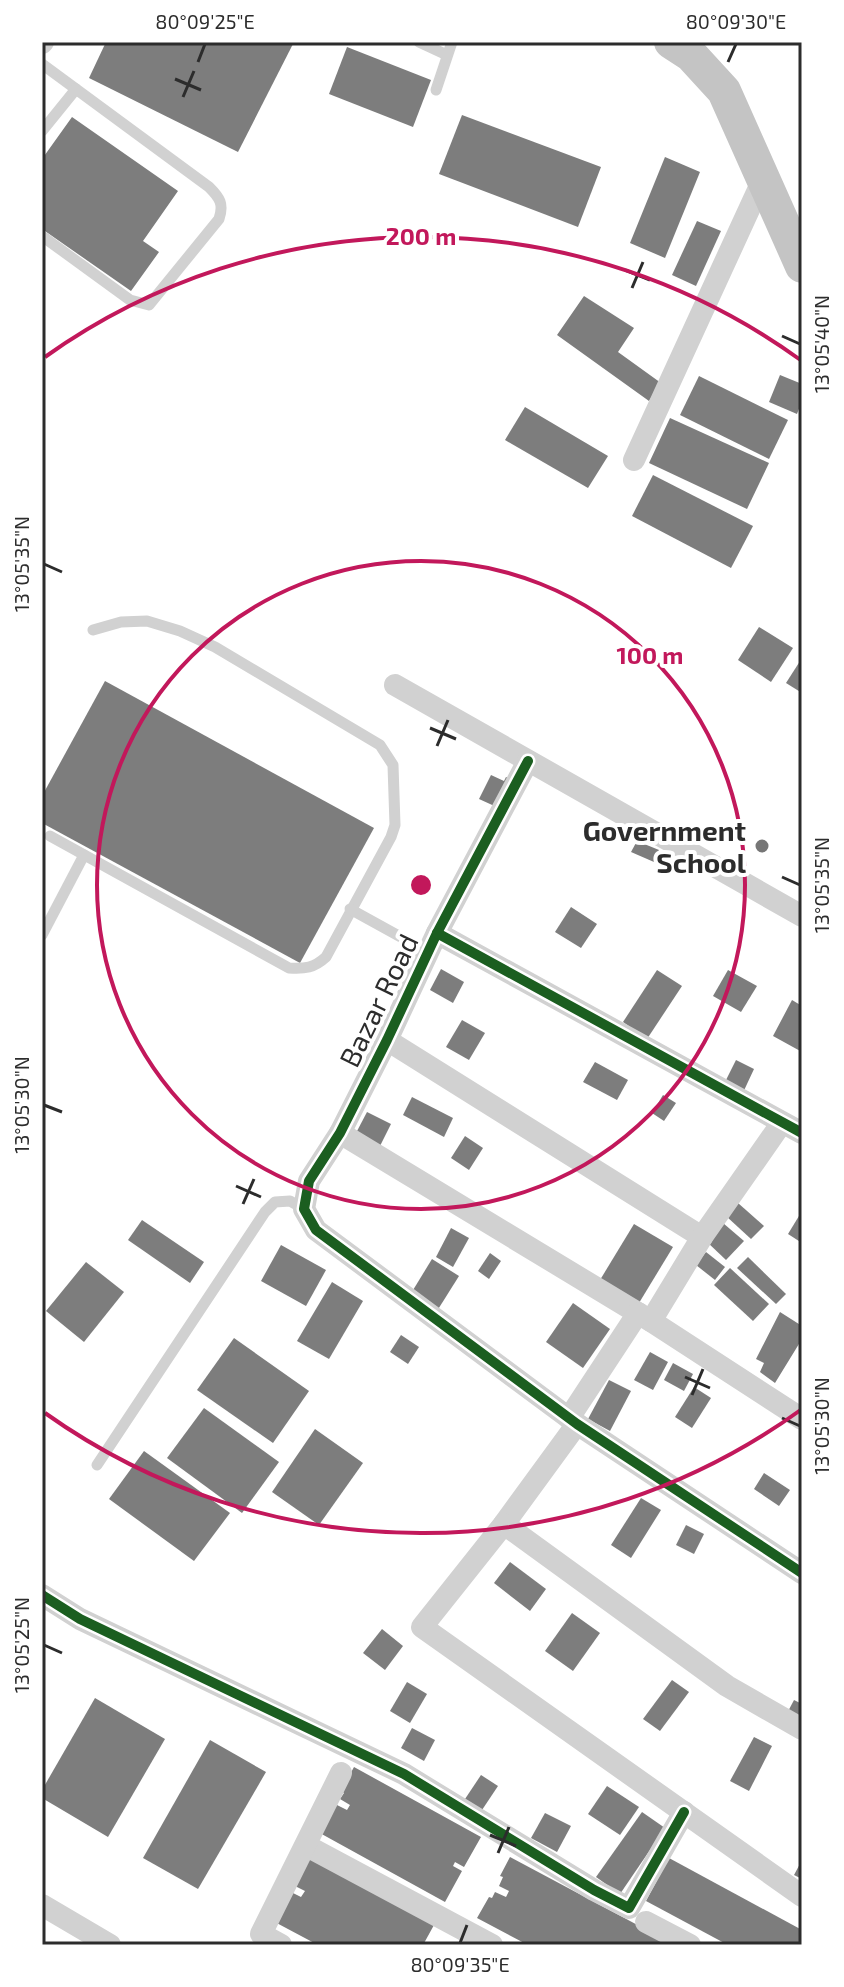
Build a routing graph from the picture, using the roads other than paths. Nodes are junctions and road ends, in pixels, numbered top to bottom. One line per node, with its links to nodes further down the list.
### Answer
1 (419, 42): 4 (lane)
2 (452, 42): 4 (lane)
3 (671, 42): 9 (main road)
4 (447, 55): 7 (lane)
5 (42, 64): 6 (lane)
6 (76, 89): 8 (lane); 10 (lane)
7 (436, 90)
8 (42, 131)
9 (764, 177): 11 (main road); 12 (street)
10 (42, 236)
11 (802, 266)
12 (634, 460)
13 (93, 630): 18 (lane)
14 (395, 685): 15 (street)
15 (528, 761): 19 (street); 21 (street, Bazar Road)
16 (50, 836): 17 (lane)
17 (84, 855): 18 (lane); 20 (lane)
18 (350, 909): 21 (lane)
19 (802, 916)
20 (42, 935)
21 (433, 942): 22 (street, Bazar Road); 23 (street)
22 (387, 1040): 24 (street, Bazar Road); 26 (street)
23 (792, 1129): 26 (street)
24 (340, 1133): 25 (street, Bazar Road); 27 (street)
25 (304, 1209): 29 (street); 30 (lane)
26 (702, 1237): 27 (street)
27 (645, 1317): 28 (street); 29 (street)
28 (802, 1419)
29 (573, 1421): 31 (street); 32 (street)
30 (97, 1465)
31 (504, 1524): 34 (street); 36 (street)
32 (802, 1573)
33 (42, 1595): 36 (street)
34 (802, 1729)
35 (341, 1773): 37 (street)
36 (684, 1812): 38 (street)
37 (307, 1846): 41 (street); 43 (street)
38 (802, 1896)
39 (42, 1905): 42 (street)
40 (646, 1922): 44 (street)
41 (266, 1941)
42 (110, 1945)
43 (492, 1945)
44 (690, 1945)

